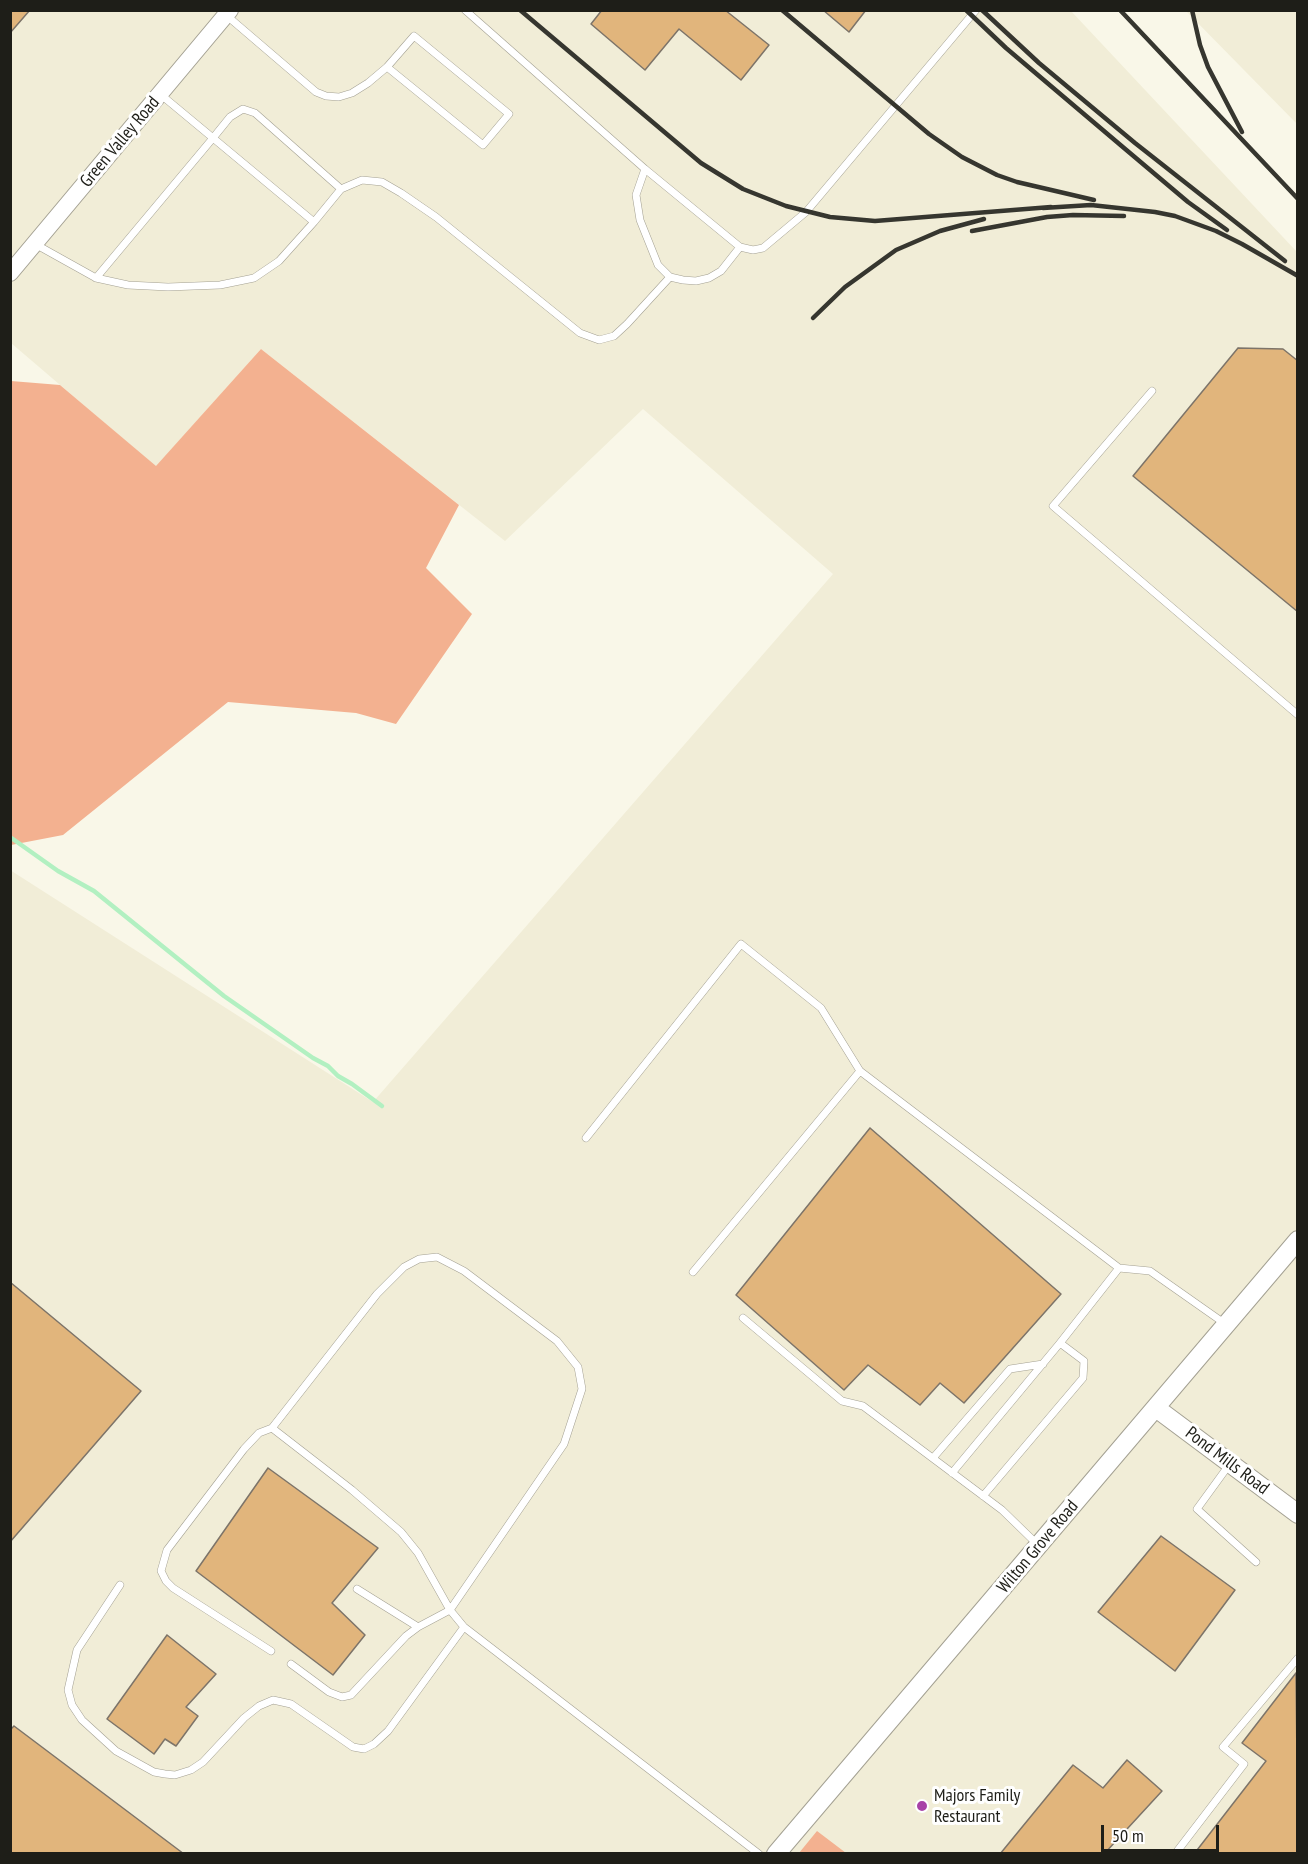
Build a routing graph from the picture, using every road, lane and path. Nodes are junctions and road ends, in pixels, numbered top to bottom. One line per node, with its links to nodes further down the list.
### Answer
1 (465, 10): 7 (lane)
2 (976, 10): 11 (lane)
3 (228, 13): 4 (lane); 5 (street, Green Valley Road)
4 (387, 67): 4 (lane)
5 (160, 94): 6 (lane); 10 (street, Green Valley Road)
6 (213, 138): 8 (lane); 9 (lane); 14 (lane)
7 (645, 169): 11 (lane); 13 (lane)
8 (341, 189): 9 (lane); 13 (lane)
9 (314, 222): 14 (lane)
10 (35, 244): 12 (street, Green Valley Road); 14 (lane)
11 (740, 247): 13 (lane)
12 (10, 273)
13 (670, 277)
14 (96, 278)
15 (1152, 391): 16 (lane)
16 (1298, 715)
17 (860, 1071): 18 (lane); 20 (lane); 21 (lane)
18 (586, 1138)
19 (1298, 1240): 23 (main road, Wilton Grove Road)
20 (1119, 1268): 23 (lane); 24 (lane)
21 (693, 1272)
22 (743, 1318): 28 (lane)
23 (1226, 1325): 26 (main road, Wilton Grove Road)
24 (1060, 1343): 25 (lane); 31 (lane)
25 (1043, 1364): 28 (lane); 30 (lane)
26 (1156, 1408): 29 (main road, Pond Mills Road); 33 (main road, Wilton Grove Road)
27 (272, 1428): 37 (lane); 37 (lane); 40 (lane)
28 (933, 1458): 30 (lane)
29 (1230, 1463): 32 (main road, Pond Mills Road); 34 (lane)
30 (952, 1473): 31 (lane)
31 (983, 1496): 33 (lane)
32 (1298, 1514)
33 (1039, 1545): 44 (main road, Wilton Grove Road)
34 (1256, 1562)
35 (120, 1585): 39 (lane)
36 (357, 1589): 38 (lane)
37 (450, 1610): 38 (lane); 39 (lane)
38 (417, 1627): 42 (lane)
39 (464, 1627): 43 (lane)
40 (271, 1651)
41 (1298, 1658): 45 (lane)
42 (291, 1664)
43 (759, 1854)
44 (776, 1854)
45 (1175, 1854)

